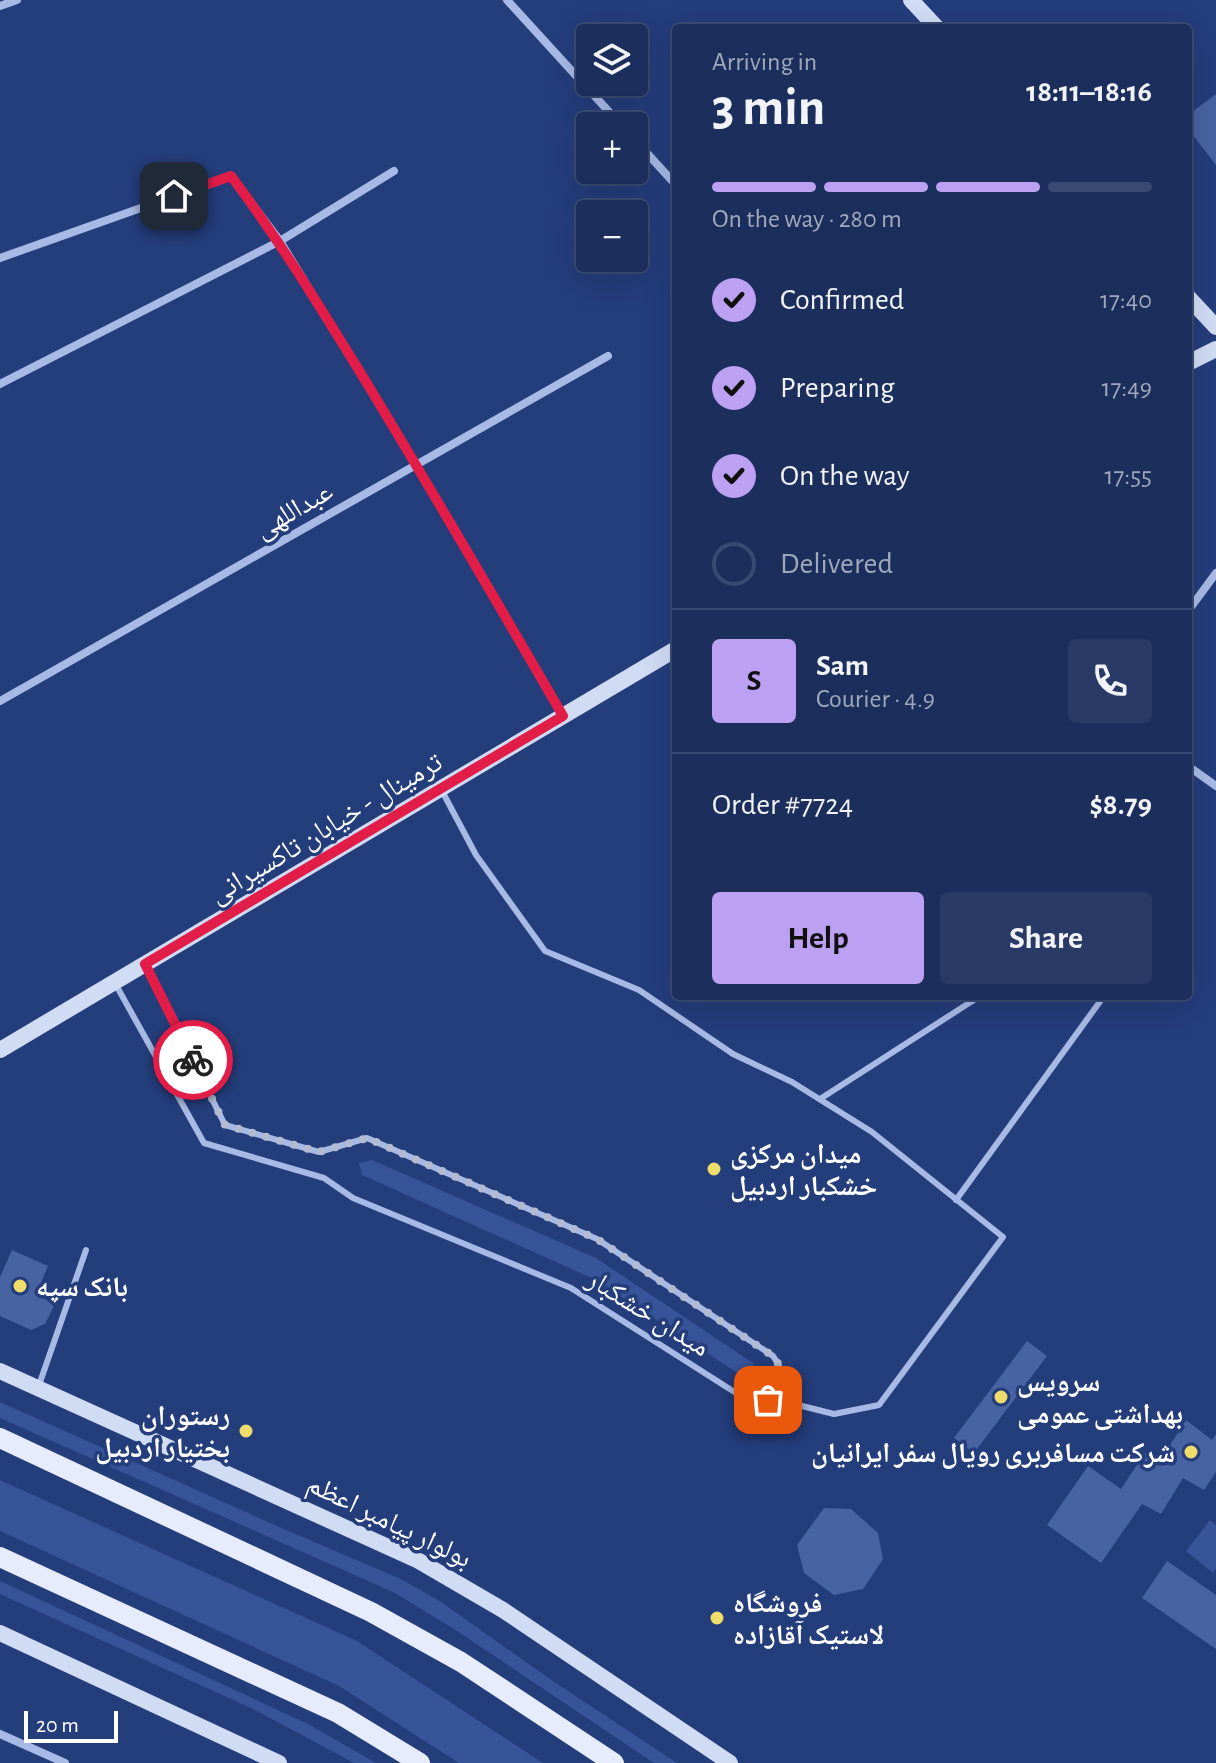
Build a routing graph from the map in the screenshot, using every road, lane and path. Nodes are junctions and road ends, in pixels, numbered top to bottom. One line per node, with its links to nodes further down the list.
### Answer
1 (17, 0): 4 (street)
2 (507, 0): 6 (street)
3 (911, 0): 5 (main road)
4 (0, 6)
5 (933, 24)
6 (609, 112)
7 (648, 154): 9 (street)
8 (394, 171): 10 (street)
9 (672, 181)
10 (280, 241): 11 (street); 17 (street); 18 (street)
11 (0, 258)
12 (1192, 301): 13 (main road)
13 (1216, 327)
14 (1216, 349): 16 (main road)
15 (608, 356): 18 (street, عبداللهی)
16 (1192, 361)
17 (0, 384)
18 (416, 465): 22 (street, عبداللهی); 23 (street)
19 (1216, 573): 20 (street)
20 (1192, 606)
21 (672, 651): 23 (main road, ترمینال - خیابان تاکسیرانی)
22 (0, 701)
23 (563, 716): 26 (main road, ترمینال - خیابان تاکسیرانی)
24 (1192, 769): 25 (street)
25 (1216, 786)
26 (441, 789): 27 (main road, ترمینال - خیابان تاکسیرانی); 32 (lane)
27 (145, 964): 28 (main road, ترمینال - خیابان تاکسیرانی); 37 (lane, میدان خشکبار)
28 (115, 981): 31 (main road, ترمینال - خیابان تاکسیرانی); 37 (lane, میدان خشکبار)
29 (974, 1000): 32 (lane)
30 (1101, 1000): 33 (lane)
31 (0, 1050)
32 (820, 1099): 33 (lane)
33 (956, 1200): 37 (lane)
34 (86, 1250): 36 (lane)
35 (0, 1371): 36 (main road, بولوار پیامبر اعظم)
36 (38, 1388): 46 (main road, بولوار پیامبر اعظم)
37 (778, 1392)
38 (0, 1438): 45 (main road)
39 (0, 1557): 44 (main road)
40 (0, 1633): 43 (main road)
41 (0, 1734): 42 (street)
42 (65, 1763)
43 (279, 1763)
44 (420, 1763)
45 (614, 1763)
46 (730, 1763)

